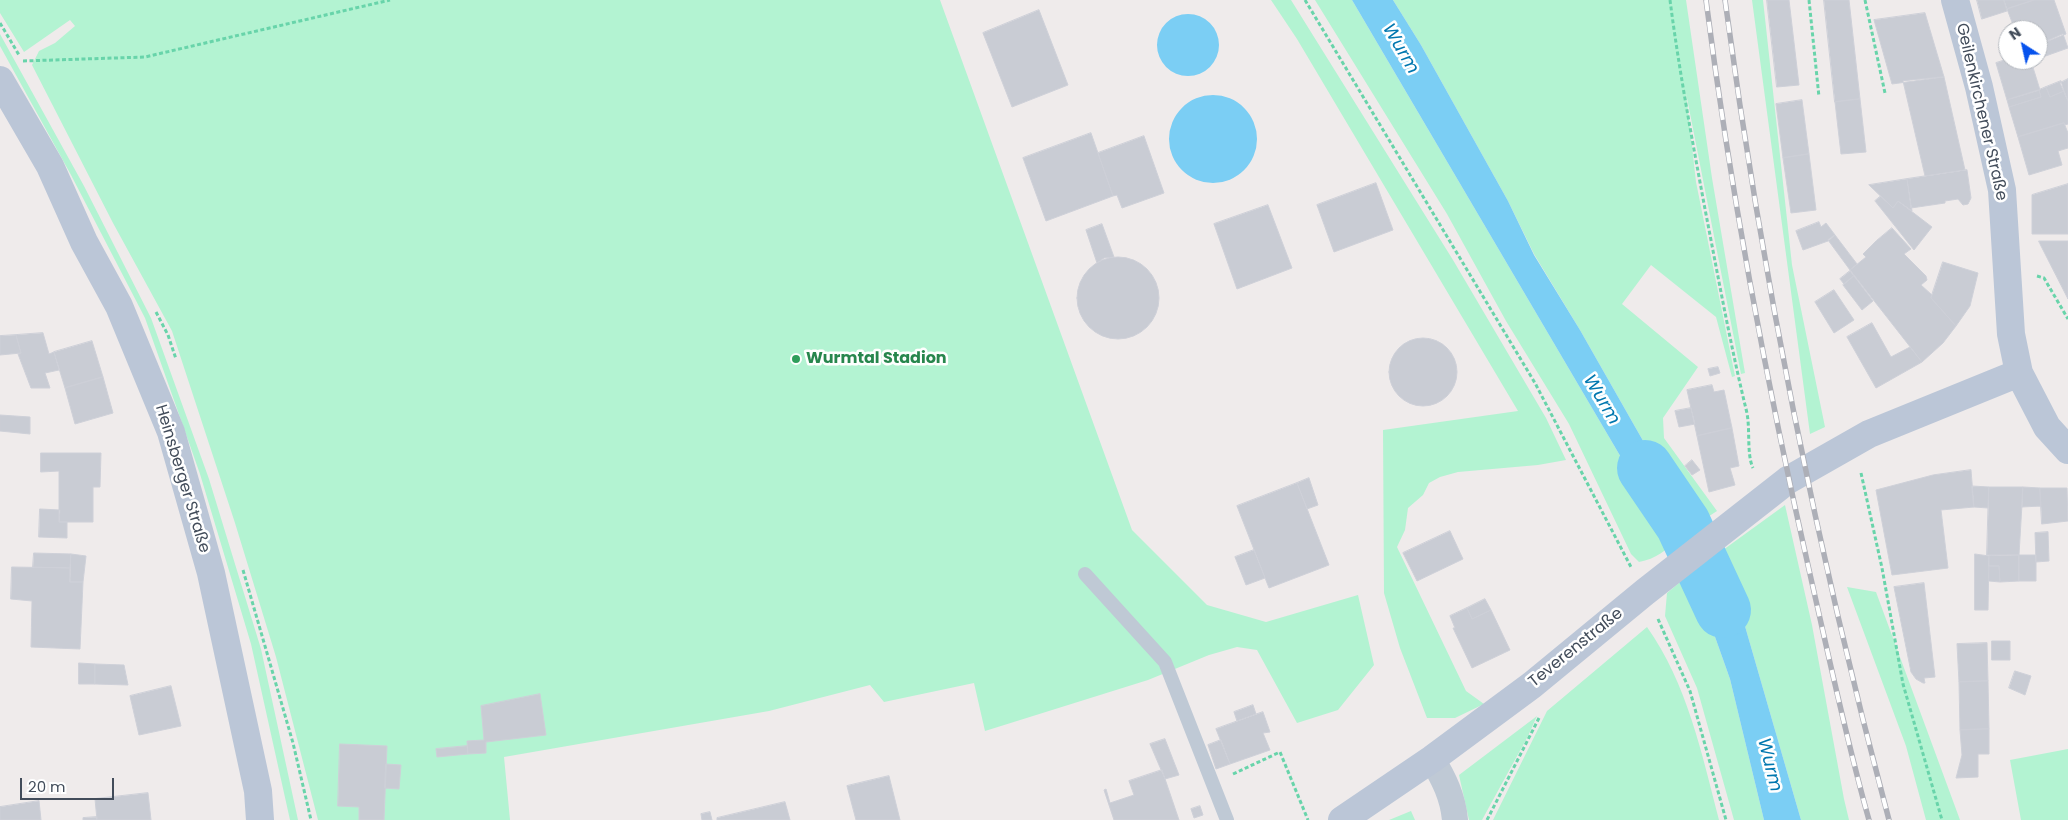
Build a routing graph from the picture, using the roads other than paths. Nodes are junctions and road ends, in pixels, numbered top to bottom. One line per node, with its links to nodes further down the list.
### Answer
1 (1955, 0): 3 (street, Geilenkirchener Straße)
2 (7, 71): 7 (street, Heinsberger Straße)
3 (2019, 373): 4 (street, Geilenkirchener Straße); 6 (street, Teverenstraße)
4 (2068, 450)
5 (1085, 574): 8 (lane)
6 (1432, 759): 9 (street, Teverenstraße); 10 (street)
7 (260, 820)
8 (1227, 820)
9 (1342, 820)
10 (1454, 820)

